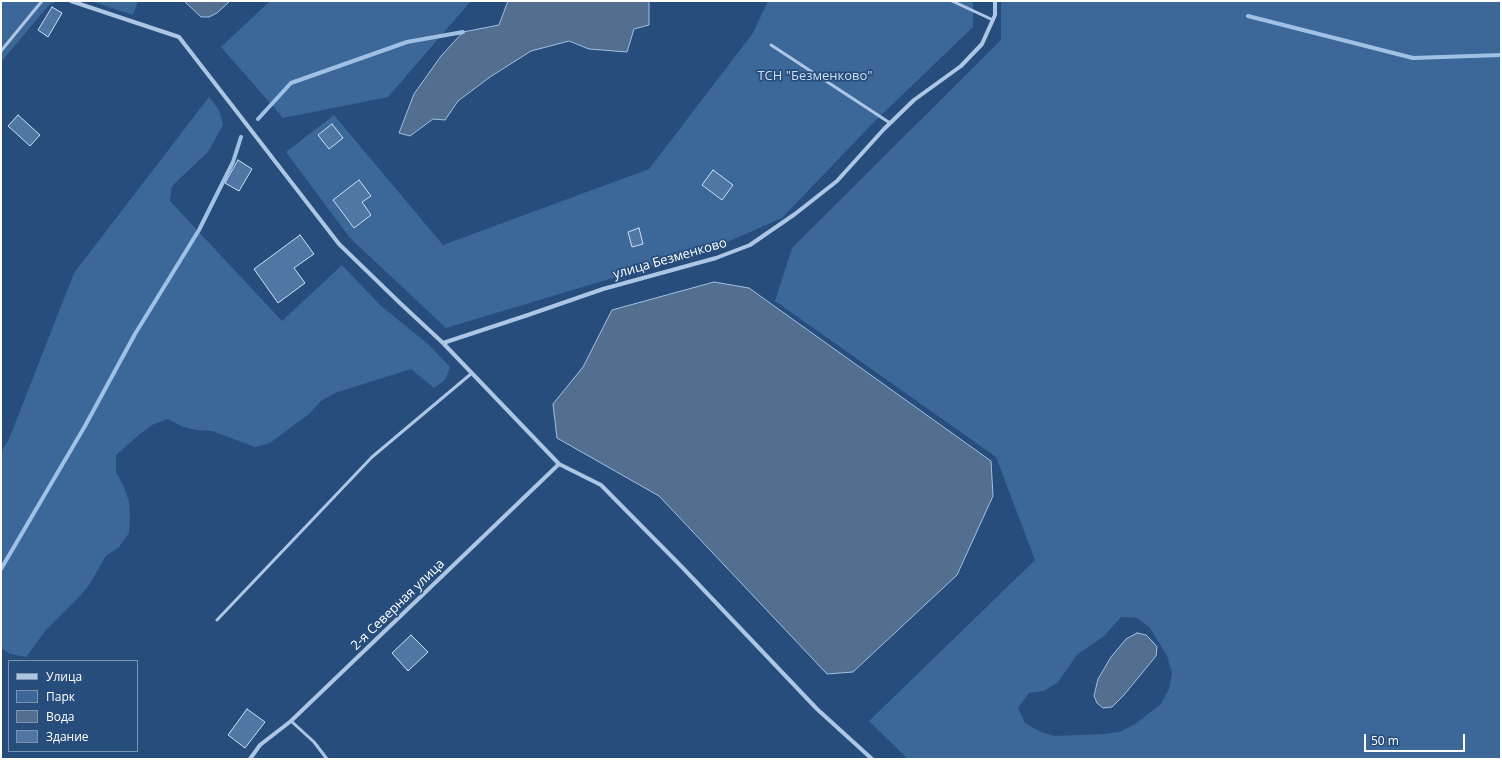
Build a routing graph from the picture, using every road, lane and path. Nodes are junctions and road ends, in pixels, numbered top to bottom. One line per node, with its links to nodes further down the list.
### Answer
1 (42, 1): 7 (lane)
2 (71, 1): 9 (street)
3 (952, 1): 5 (lane)
4 (995, 1): 5 (street, улица Безменково)
5 (993, 20): 8 (street, улица Безменково)
6 (771, 45): 8 (lane)
7 (1, 51)
8 (890, 123): 9 (street, улица Безменково)
9 (443, 343): 10 (street)
10 (472, 373): 11 (street); 12 (lane)
11 (559, 464): 13 (street, 2-я Северная улица); 16 (street)
12 (217, 620)
13 (291, 721): 14 (street, 2-я Северная улица); 15 (lane)
14 (250, 759)
15 (327, 759)
16 (872, 759)

